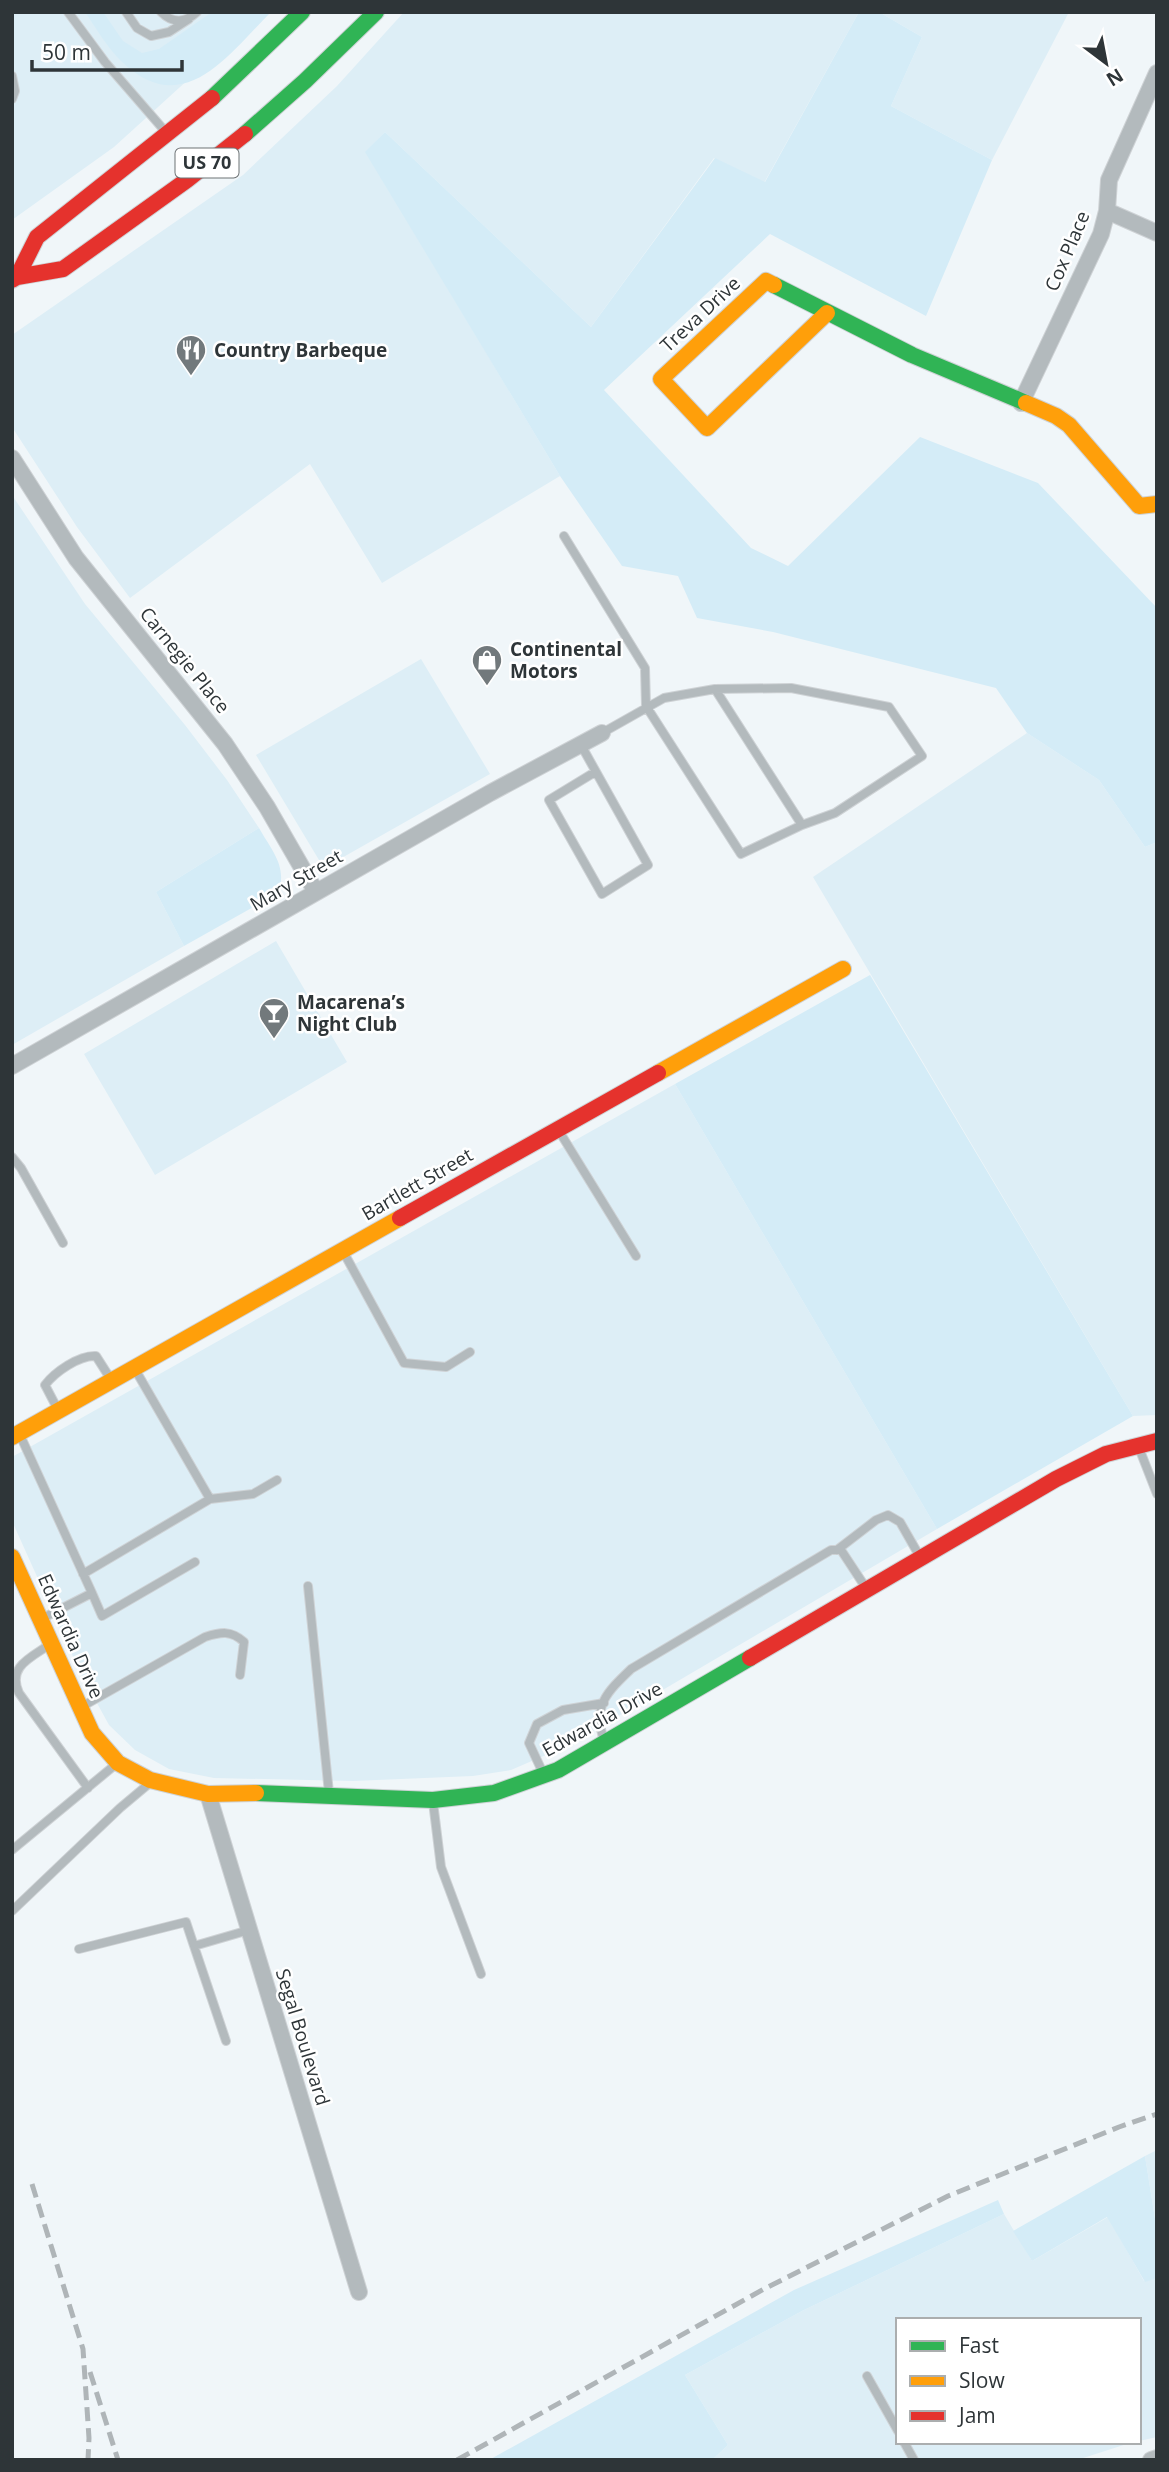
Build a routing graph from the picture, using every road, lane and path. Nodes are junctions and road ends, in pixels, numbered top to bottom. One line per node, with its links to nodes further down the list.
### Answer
1 (68, 12): 11 (lane)
2 (126, 12): 7 (lane)
3 (162, 12): 7 (lane)
4 (197, 12): 7 (lane)
5 (302, 12): 11 (main road, US 70)
6 (376, 12): 14 (main road, US 70)
7 (189, 19)
8 (1157, 73): 12 (street, Cox Place)
9 (12, 76): 10 (lane)
10 (12, 99)
11 (168, 135): 14 (main road, US 70)
12 (1107, 211): 13 (street); 16 (street, Cox Place)
13 (1157, 233)
14 (14, 278)
15 (828, 313): 15 (main road, Treva Drive); 16 (main road, Treva Drive)
16 (1021, 403): 18 (main road, Treva Drive)
17 (12, 458): 26 (street, Carnegie Place)
18 (1157, 504)
19 (564, 536): 21 (lane)
20 (715, 689): 21 (lane); 25 (lane); 25 (lane)
21 (646, 706): 22 (lane); 25 (lane)
22 (603, 733): 23 (street, Mary Street)
23 (581, 745): 24 (lane); 26 (street, Mary Street)
24 (595, 772): 24 (lane)
25 (802, 825)
26 (316, 892): 28 (street, Mary Street)
27 (843, 969): 29 (main road, Bartlett Street)
28 (12, 1066)
29 (558, 1128): 32 (main road, Bartlett Street); 33 (lane)
30 (12, 1157): 31 (lane)
31 (63, 1243)
32 (342, 1250): 34 (lane); 35 (main road, Bartlett Street)
33 (636, 1256)
34 (470, 1352)
35 (134, 1368): 36 (main road, Bartlett Street); 43 (lane)
36 (111, 1381): 37 (main road, Bartlett Street); 37 (lane)
37 (58, 1411): 38 (main road, Bartlett Street)
38 (15, 1435): 48 (lane)
39 (1157, 1441): 40 (main road, Edwardia Drive)
40 (1138, 1445): 42 (lane); 46 (main road, Edwardia Drive)
41 (277, 1479): 43 (lane)
42 (1157, 1494)
43 (210, 1499): 48 (lane)
44 (838, 1550): 46 (lane); 50 (lane); 55 (lane)
45 (12, 1557): 52 (main road, Edwardia Drive)
46 (920, 1558): 50 (main road, Edwardia Drive)
47 (195, 1562): 51 (lane)
48 (83, 1574): 51 (lane)
49 (308, 1586): 63 (lane)
50 (867, 1590): 57 (main road, Edwardia Drive)
51 (92, 1593): 52 (lane)
52 (40, 1619): 53 (main road, Edwardia Drive)
53 (51, 1643): 56 (main road, Edwardia Drive); 61 (lane)
54 (240, 1675): 56 (lane)
55 (604, 1703): 57 (lane); 59 (lane)
56 (80, 1707): 58 (main road, Edwardia Drive)
57 (605, 1743): 59 (main road, Edwardia Drive)
58 (118, 1763): 60 (main road, Edwardia Drive); 61 (lane)
59 (544, 1775): 64 (main road, Edwardia Drive)
60 (154, 1781): 62 (main road, Edwardia Drive); 66 (lane)
61 (88, 1788): 65 (lane)
62 (208, 1794): 63 (main road, Edwardia Drive); 67 (street, Segal Boulevard)
63 (329, 1796): 64 (main road, Edwardia Drive)
64 (433, 1800): 70 (lane)
65 (12, 1850)
66 (12, 1911)
67 (249, 1930): 68 (lane); 72 (street, Segal Boulevard)
68 (194, 1946): 69 (lane); 71 (lane)
69 (79, 1950)
70 (481, 1974)
71 (226, 2041)
72 (359, 2292)
73 (867, 2376): 74 (lane)
74 (896, 2427)
75 (905, 2444): 77 (lane)
76 (1157, 2458): 78 (street)
77 (914, 2460)
78 (1151, 2460)

